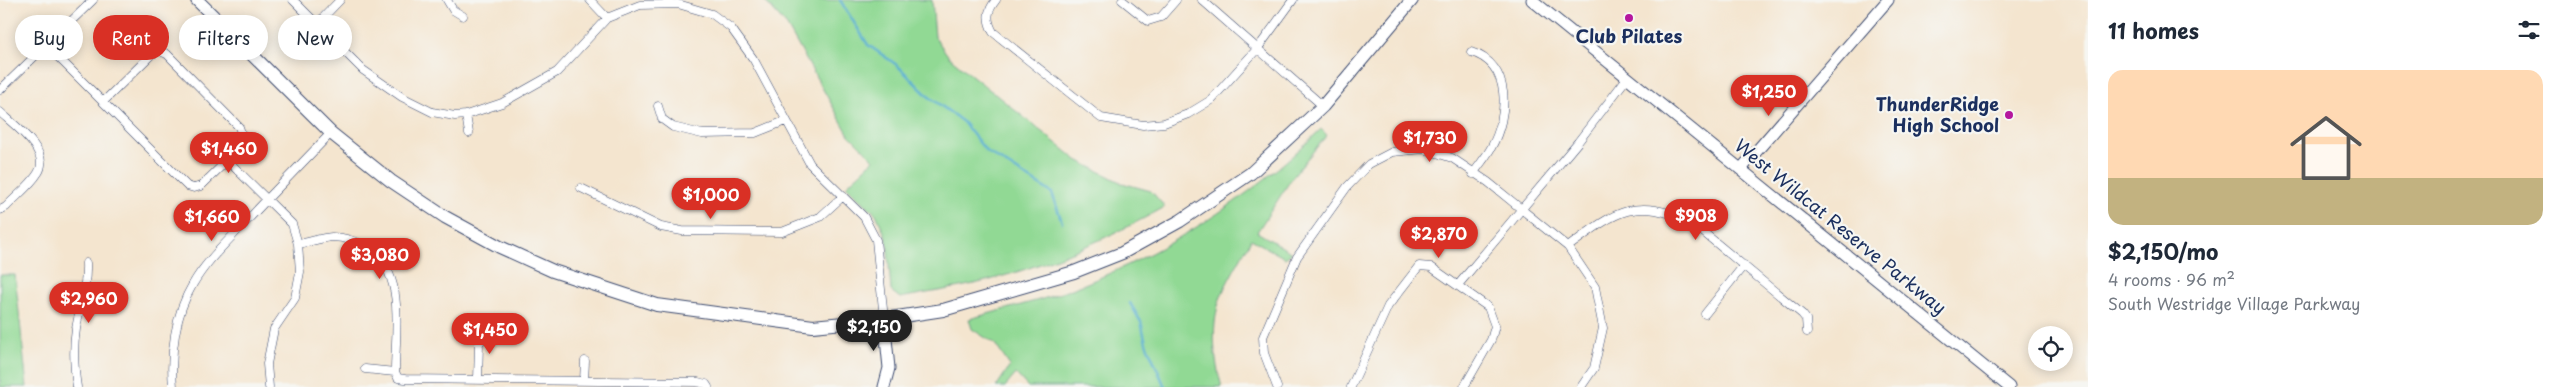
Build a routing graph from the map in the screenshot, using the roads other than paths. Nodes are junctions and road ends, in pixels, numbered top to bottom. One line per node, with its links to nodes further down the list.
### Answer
1 (93, 0): 16 (street)
2 (197, 0): 34 (main road)
3 (293, 0): 17 (street)
4 (340, 0): 18 (street)
5 (447, 0): 19 (street)
6 (590, 0): 20 (street)
7 (996, 0): 21 (street)
8 (1122, 0): 9 (street)
9 (1176, 0)
10 (1202, 0): 21 (street)
11 (1292, 0): 21 (street)
12 (1412, 0): 30 (main road)
13 (1532, 0): 26 (main road, West Wildcat Reserve Parkway)
14 (1888, 0): 37 (main road)
15 (678, 2): 20 (street); 33 (street)
16 (78, 15)
17 (307, 15)
18 (326, 15)
19 (463, 16)
20 (607, 18): 32 (street)
21 (1258, 48): 30 (street)
22 (1470, 52): 38 (street)
23 (352, 59): 32 (street)
24 (31, 60): 27 (street)
25 (60, 60): 28 (street)
26 (1627, 78): 37 (main road, West Wildcat Reserve Parkway); 42 (street)
27 (0, 90)
28 (103, 102): 36 (street); 36 (street)
29 (658, 106): 33 (street)
30 (1323, 106): 50 (main road)
31 (0, 112): 43 (street)
32 (466, 115): 35 (street)
33 (785, 121): 40 (street)
34 (331, 133): 41 (street); 50 (main road)
35 (469, 133)
36 (227, 160): 41 (street)
37 (1741, 169): 67 (main road, West Wildcat Reserve Parkway)
38 (1473, 174): 42 (street); 63 (street)
39 (581, 188): 40 (street)
40 (843, 196): 50 (street)
41 (267, 199): 44 (street); 59 (street)
42 (1520, 209): 45 (street); 48 (street)
43 (0, 210)
44 (298, 244): 55 (street); 60 (street)
45 (1568, 247): 47 (street); 66 (street)
46 (86, 263): 58 (street)
47 (1744, 265): 49 (street); 52 (street)
48 (1458, 285): 64 (street); 65 (street)
49 (1705, 314)
50 (884, 319): 62 (main road)
51 (488, 327): 56 (street)
52 (1807, 332)
53 (584, 361): 57 (street)
54 (365, 369): 55 (street)
55 (395, 372): 56 (street)
56 (478, 380): 57 (street)
57 (584, 381): 61 (street)
58 (77, 387)
59 (173, 387)
60 (268, 387)
61 (708, 387)
62 (884, 387)
63 (1277, 387)
64 (1351, 387)
65 (1464, 387)
66 (1581, 387)
67 (2009, 387)

